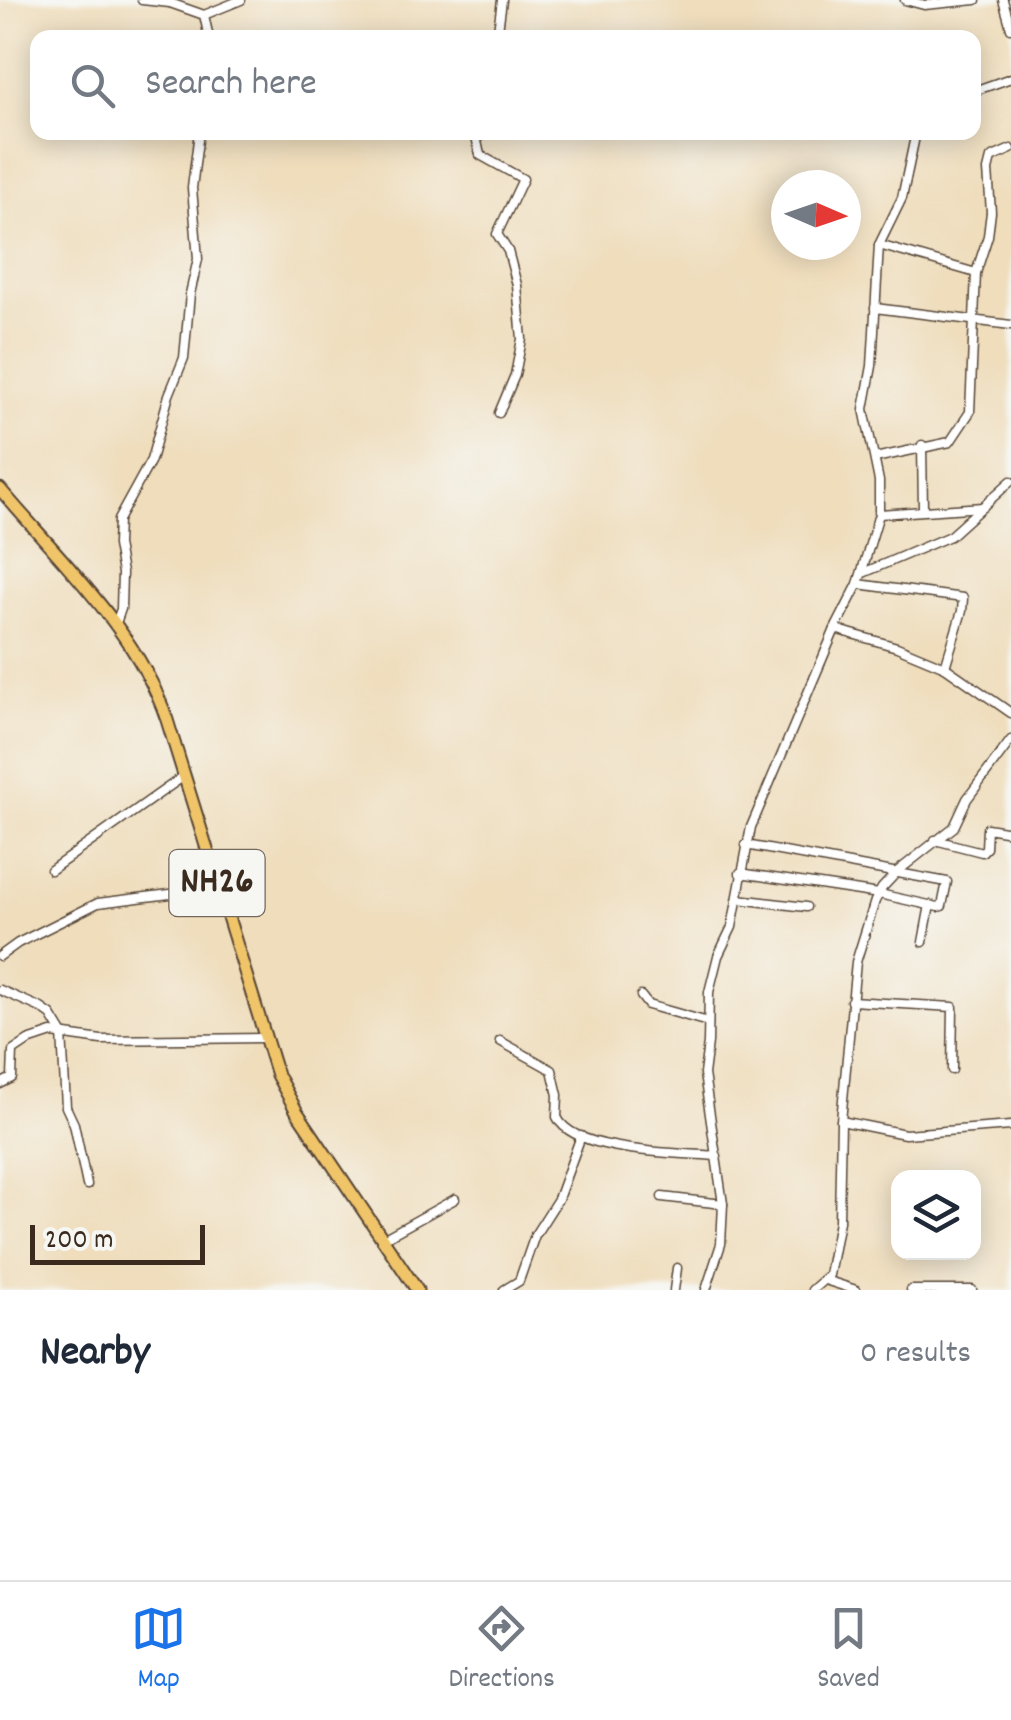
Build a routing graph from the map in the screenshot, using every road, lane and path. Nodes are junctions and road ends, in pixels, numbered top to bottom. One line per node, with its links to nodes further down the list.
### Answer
1 (142, 0): 7 (street)
2 (241, 0): 8 (street)
3 (502, 0): 11 (street)
4 (905, 0): 5 (street)
5 (976, 0)
6 (1003, 0): 9 (street)
7 (170, 2): 8 (street)
8 (204, 15): 10 (street)
9 (1011, 28)
10 (208, 30)
11 (498, 30)
12 (1011, 78): 13 (street)
13 (981, 89)
14 (198, 140): 33 (street)
15 (477, 140): 23 (street)
16 (914, 140): 18 (street)
17 (1011, 149): 19 (street)
18 (880, 245): 19 (street); 20 (street)
19 (976, 273): 21 (street)
20 (875, 308): 21 (street); 25 (street)
21 (974, 320): 22 (street); 24 (street)
22 (1011, 325)
23 (499, 413)
24 (922, 445): 25 (street); 29 (street)
25 (875, 458): 30 (street)
26 (1011, 481): 28 (street)
27 (0, 489): 33 (highway, NH26)
28 (983, 507): 29 (street); 31 (street)
29 (924, 510): 30 (street)
30 (879, 514): 31 (street)
31 (862, 573): 32 (street)
32 (858, 584): 34 (street); 35 (street)
33 (115, 626): 38 (highway, NH26)
34 (836, 629): 35 (street); 41 (street)
35 (945, 667): 36 (street)
36 (1011, 714)
37 (1011, 740): 40 (street)
38 (184, 776): 42 (street); 45 (highway, NH26)
39 (1011, 832): 40 (street)
40 (935, 840): 43 (street)
41 (746, 845): 43 (street); 44 (street)
42 (51, 870)
43 (898, 872): 46 (street); 48 (street)
44 (740, 873): 46 (street); 47 (street)
45 (218, 888): 51 (street); 57 (highway, NH26)
46 (879, 894): 48 (street); 54 (street)
47 (738, 899): 49 (street); 55 (street)
48 (930, 905): 50 (street)
49 (806, 907)
50 (923, 942)
51 (0, 956)
52 (0, 990): 56 (street)
53 (641, 996): 55 (street)
54 (852, 1000): 59 (street); 61 (street)
55 (708, 1022): 64 (street)
56 (62, 1033): 57 (street); 60 (street); 65 (street)
57 (265, 1038): 69 (highway, NH26)
58 (500, 1041): 63 (street)
59 (952, 1070)
60 (0, 1084)
61 (842, 1122): 62 (street); 71 (street)
62 (1011, 1126)
63 (581, 1136): 64 (street); 73 (street)
64 (717, 1156): 68 (street)
65 (87, 1185)
66 (662, 1198): 68 (street)
67 (455, 1199): 69 (street)
68 (723, 1204): 75 (street)
69 (383, 1239): 72 (highway, NH26)
70 (678, 1268): 74 (street)
71 (825, 1280): 76 (street); 77 (street)
72 (418, 1290)
73 (504, 1290)
74 (674, 1290)
75 (706, 1290)
76 (812, 1290)
77 (856, 1290)
78 (911, 1290): 79 (street)
79 (972, 1290)

